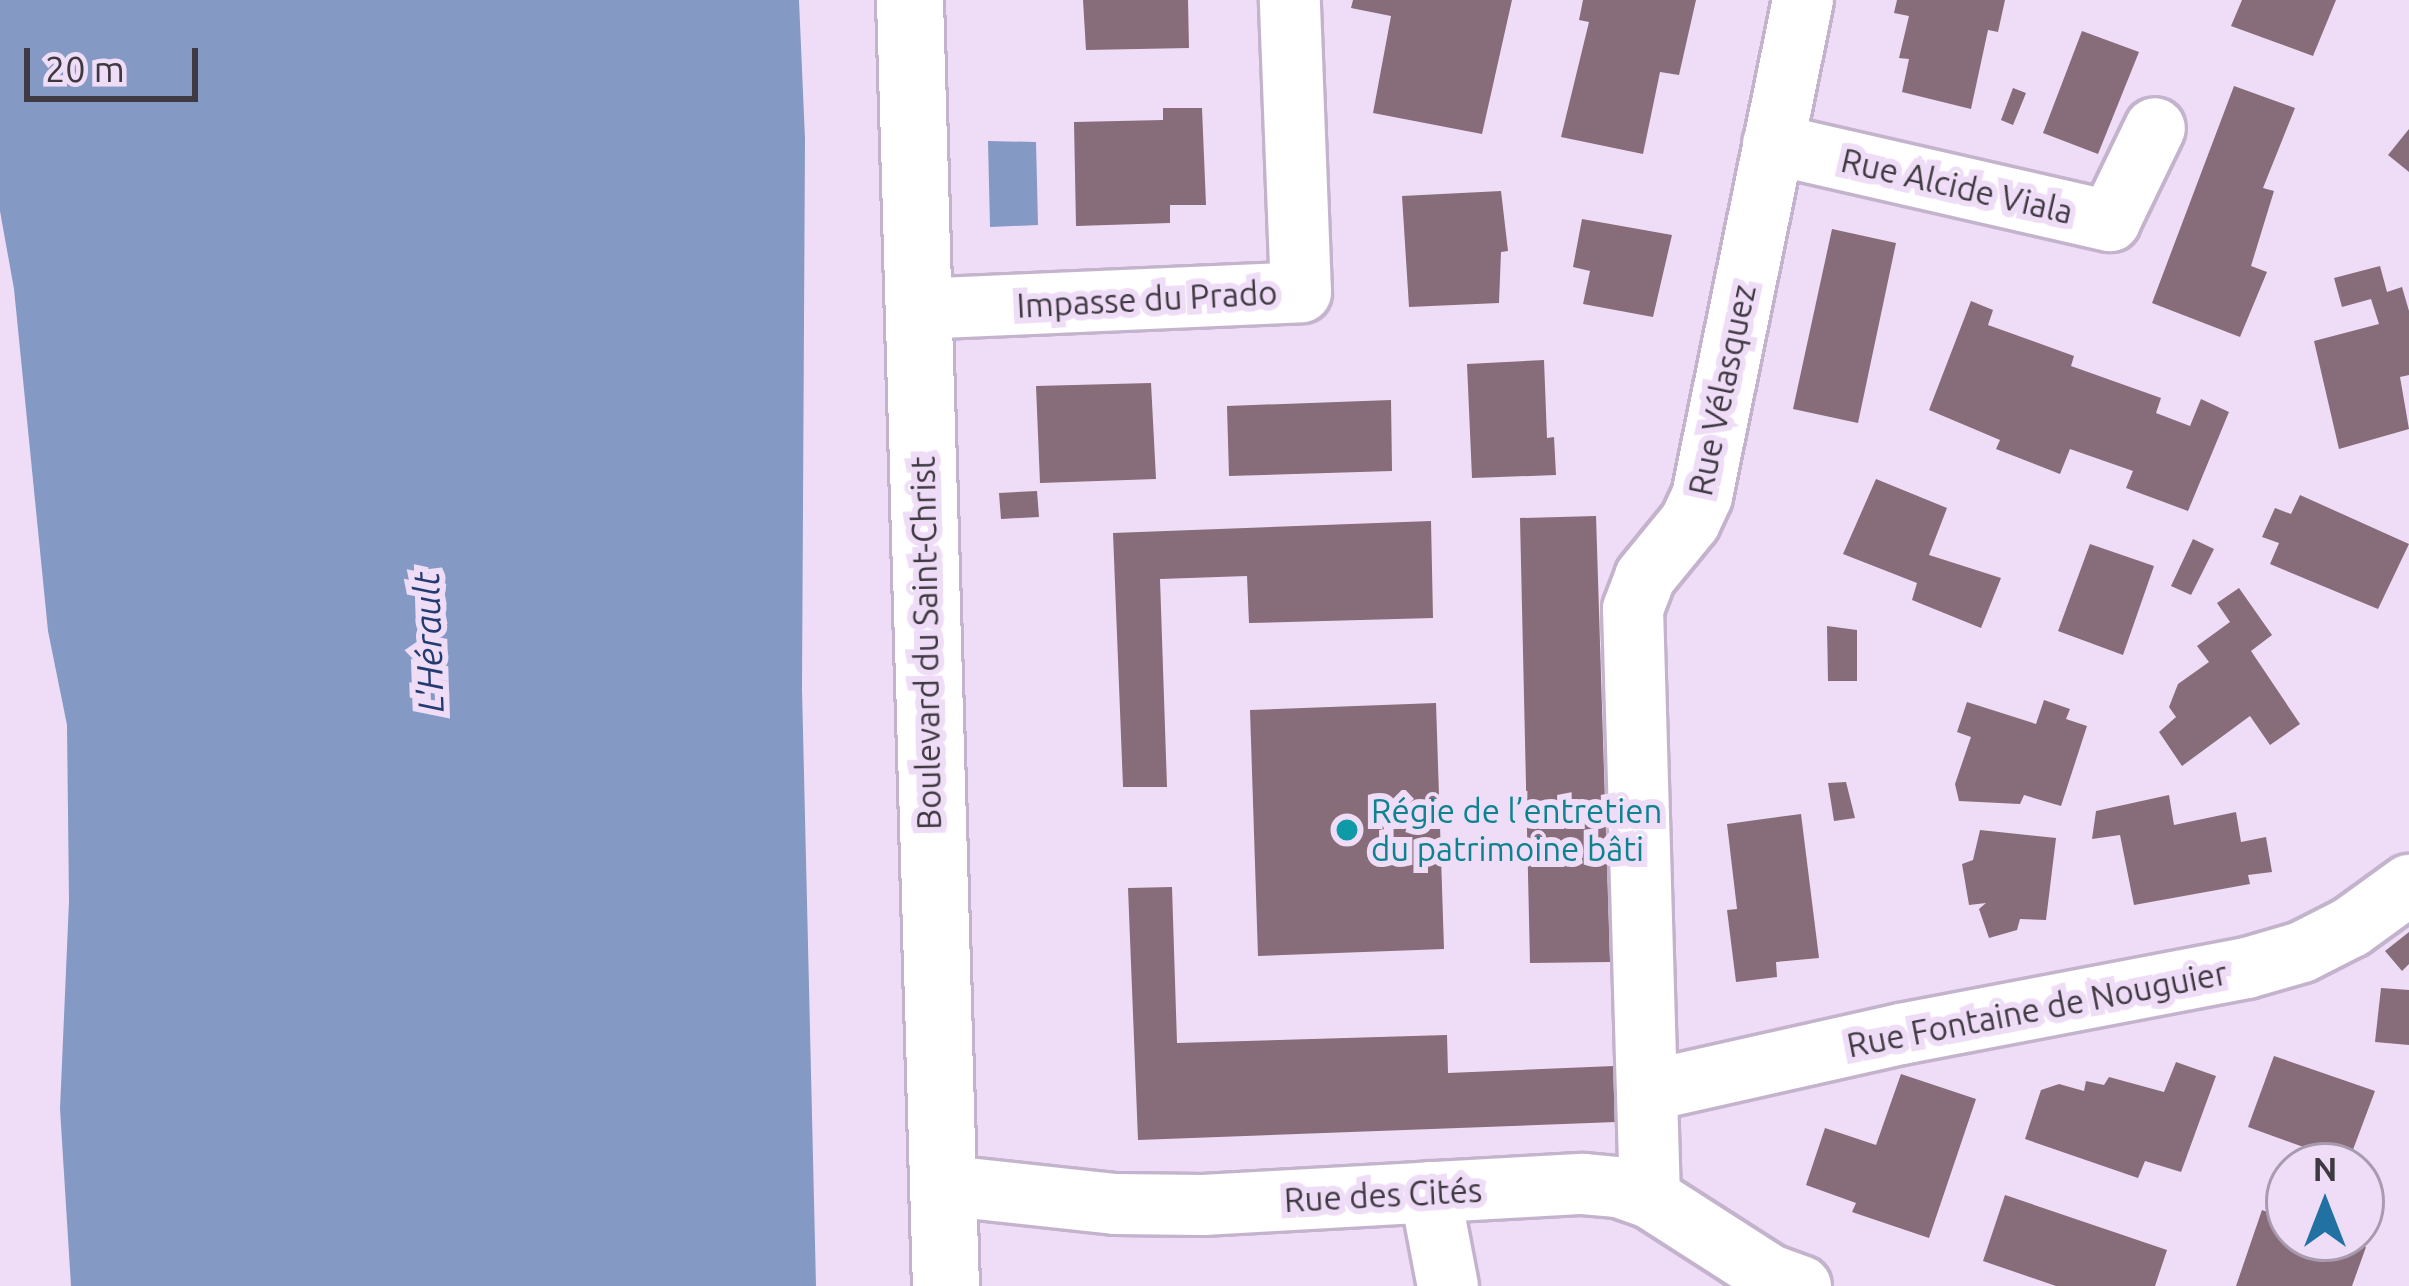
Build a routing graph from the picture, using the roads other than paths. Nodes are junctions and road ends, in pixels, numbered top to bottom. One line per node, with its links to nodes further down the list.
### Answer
1 (910, 0): 6 (street, Boulevard du Saint-Christ)
2 (1290, 0): 6 (street, Impasse du Prado)
3 (1803, 0): 5 (street, Rue Vélasquez)
4 (2155, 128): 5 (street, Rue Alcide Viala)
5 (1773, 144): 8 (street, Rue Vélasquez)
6 (917, 309): 9 (street, Boulevard du Saint-Christ)
7 (2409, 885): 8 (street, Rue Fontaine de Nouguier)
8 (1648, 1091): 11 (street, Rue Vélasquez)
9 (940, 1185): 10 (street, Rue des Cités); 12 (street, Boulevard du Saint-Christ)
10 (1430, 1192): 11 (street, Rue des Cités); 13 (street)
11 (1650, 1198): 14 (street, Rue des Cités)
12 (946, 1286)
13 (1448, 1286)
14 (1801, 1286)

